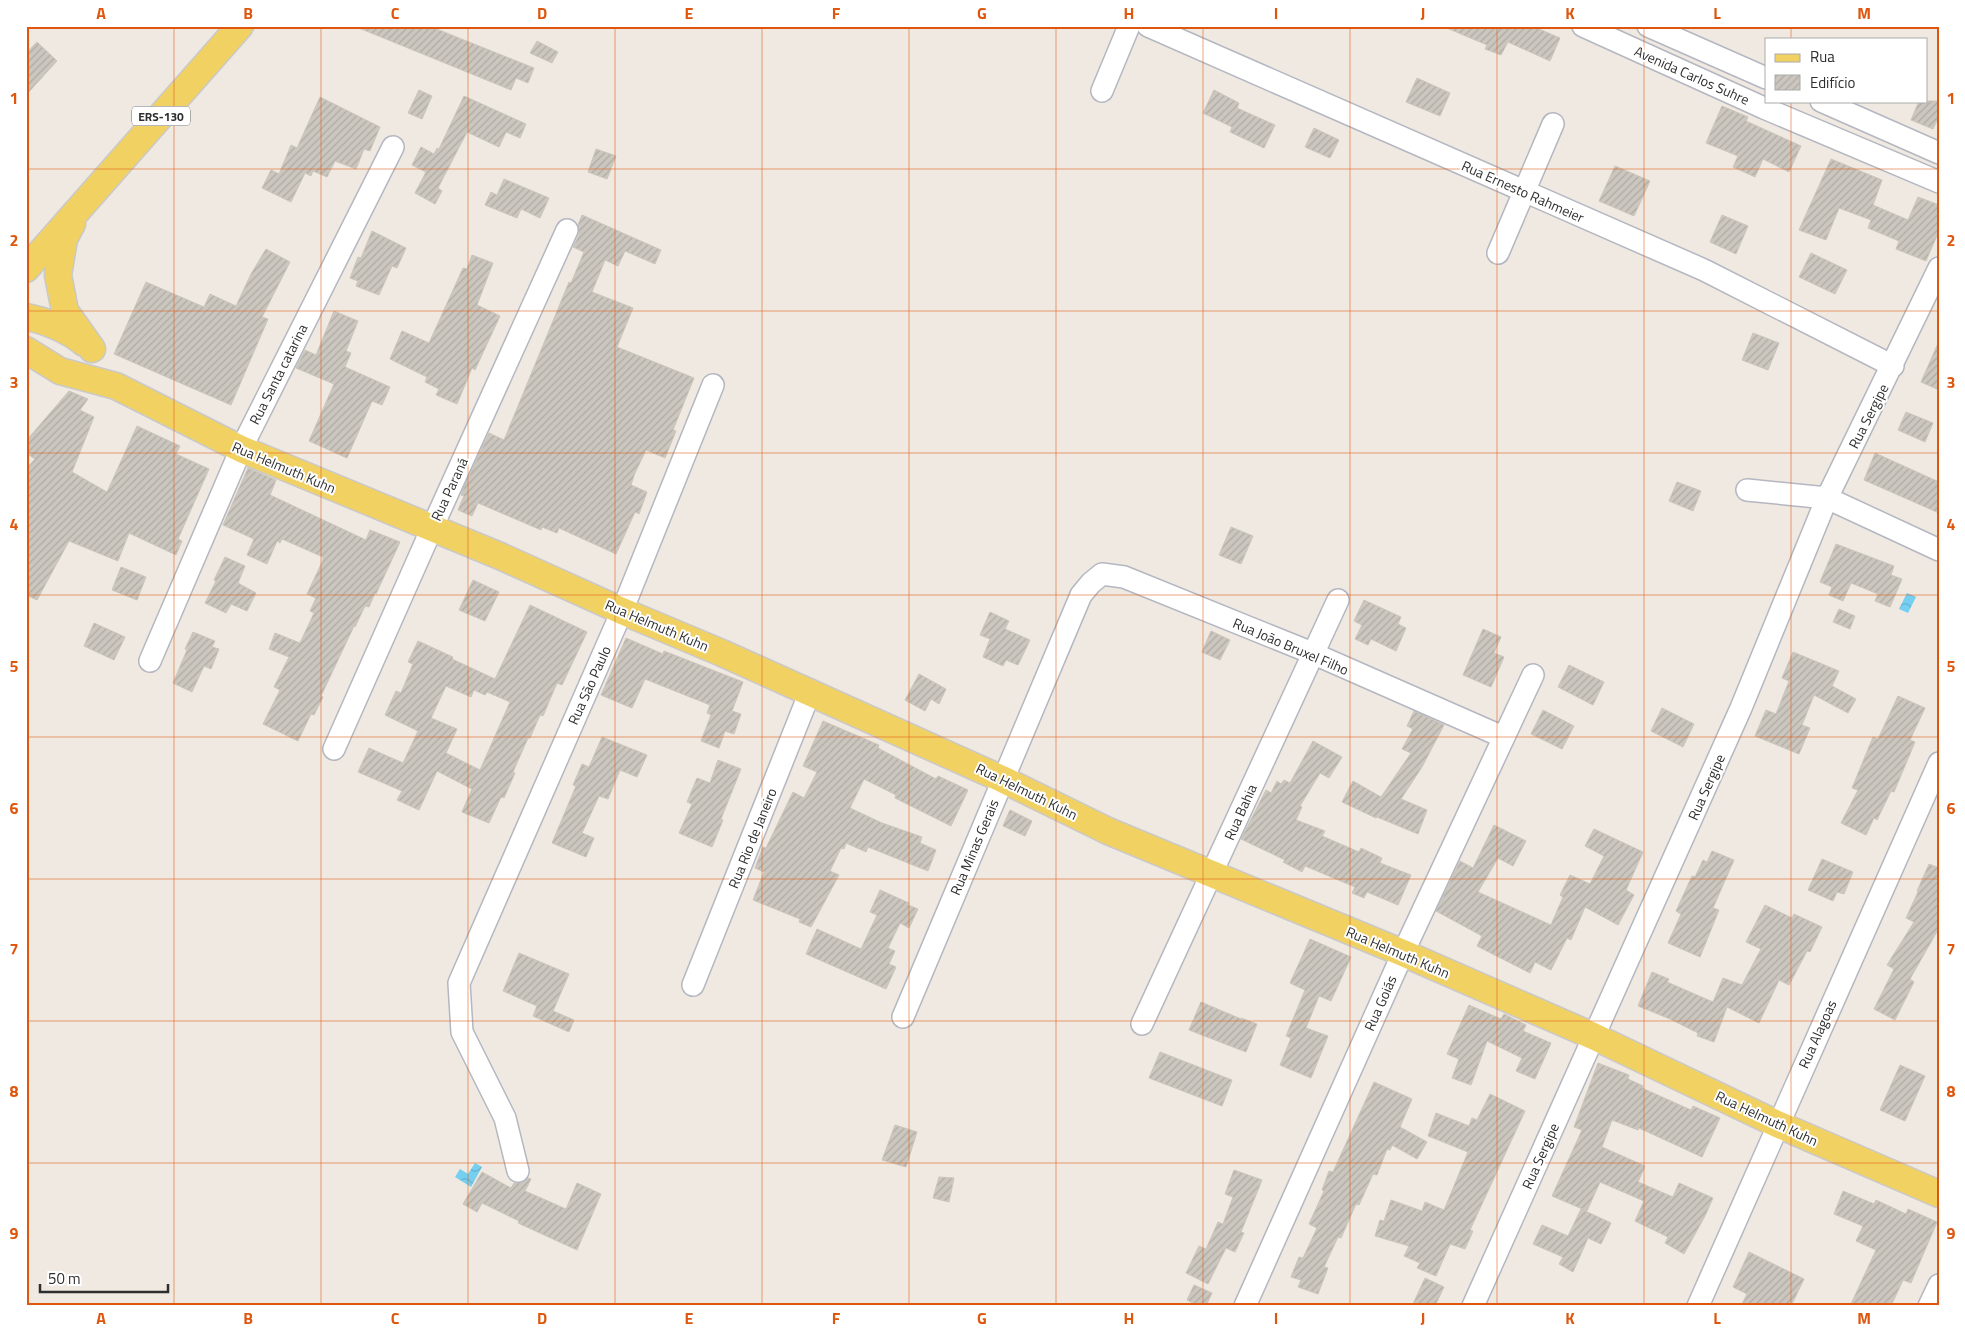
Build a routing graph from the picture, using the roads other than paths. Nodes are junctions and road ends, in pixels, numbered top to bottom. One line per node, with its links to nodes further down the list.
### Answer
1 (240, 26): 14 (main road, ERS-130)
2 (1129, 26): 7 (street)
3 (1148, 26): 13 (street, Rua Ernesto Rahmeier)
4 (1648, 26): 6 (street, Avenida Carlos Suhre)
5 (1588, 27): 12 (street, Avenida Carlos Suhre)
6 (1765, 78)
7 (1102, 91)
8 (1823, 102): 11 (street)
9 (1553, 124): 13 (street)
10 (393, 146): 27 (street, Rua Santa catarina)
11 (1939, 153)
12 (1939, 182)
13 (1524, 191): 16 (street); 22 (street, Rua Ernesto Rahmeier)
14 (81, 206): 18 (main road, ERS-130); 21 (main road)
15 (567, 230): 30 (street, Rua Paraná)
16 (1498, 253)
17 (1939, 268): 22 (street, Rua Sergipe)
18 (26, 269)
19 (26, 317): 21 (main road, Rua Helmuth Kuhn)
20 (26, 350): 24 (main road, Rua Helmuth Kuhn)
21 (92, 350): 26 (main road, Rua Helmuth Kuhn)
22 (1892, 366): 29 (street, Rua Sergipe)
23 (26, 368): 24 (main road)
24 (60, 371): 26 (main road, Rua Helmuth Kuhn)
25 (713, 385): 34 (street, Rua São Paulo)
26 (116, 386): 27 (main road, Rua Helmuth Kuhn)
27 (241, 449): 30 (main road, Rua Helmuth Kuhn); 36 (street, Rua Santa catarina)
28 (1748, 490): 29 (street)
29 (1827, 498): 31 (street); 48 (street, Rua Sergipe)
30 (432, 528): 34 (main road, Rua Helmuth Kuhn); 40 (street, Rua Paraná)
31 (1939, 550)
32 (1081, 594): 35 (street, Rua João Bruxel Filho); 42 (street, Rua Minas Gerais)
33 (1338, 600): 35 (street, Rua Bahia)
34 (622, 611): 38 (main road, Rua Helmuth Kuhn); 50 (street, Rua São Paulo)
35 (1312, 653): 39 (street, Rua João Bruxel Filho); 43 (street, Rua Bahia)
36 (150, 661)
37 (1532, 676): 39 (street, Rua Goiás)
38 (810, 692): 42 (main road, Rua Helmuth Kuhn); 45 (street, Rua Rio de Janeiro)
39 (1503, 737): 44 (street, Rua Goiás)
40 (334, 749)
41 (1939, 763): 49 (street, Rua Alagoas)
42 (1002, 778): 43 (main road, Rua Helmuth Kuhn); 46 (street, Rua Minas Gerais)
43 (1212, 873): 44 (main road, Rua Helmuth Kuhn); 47 (street, Rua Bahia)
44 (1403, 953): 48 (main road, Rua Helmuth Kuhn); 53 (street, Rua Goiás)
45 (693, 985)
46 (904, 1017)
47 (1142, 1024)
48 (1593, 1036): 49 (main road, Rua Helmuth Kuhn); 54 (street, Rua Sergipe)
49 (1777, 1124): 51 (main road, Rua Helmuth Kuhn); 55 (street, Rua Alagoas)
50 (518, 1171)
51 (1939, 1194)
52 (1939, 1285): 56 (street)
53 (1245, 1306)
54 (1473, 1306)
55 (1698, 1306)
56 (1930, 1306)

